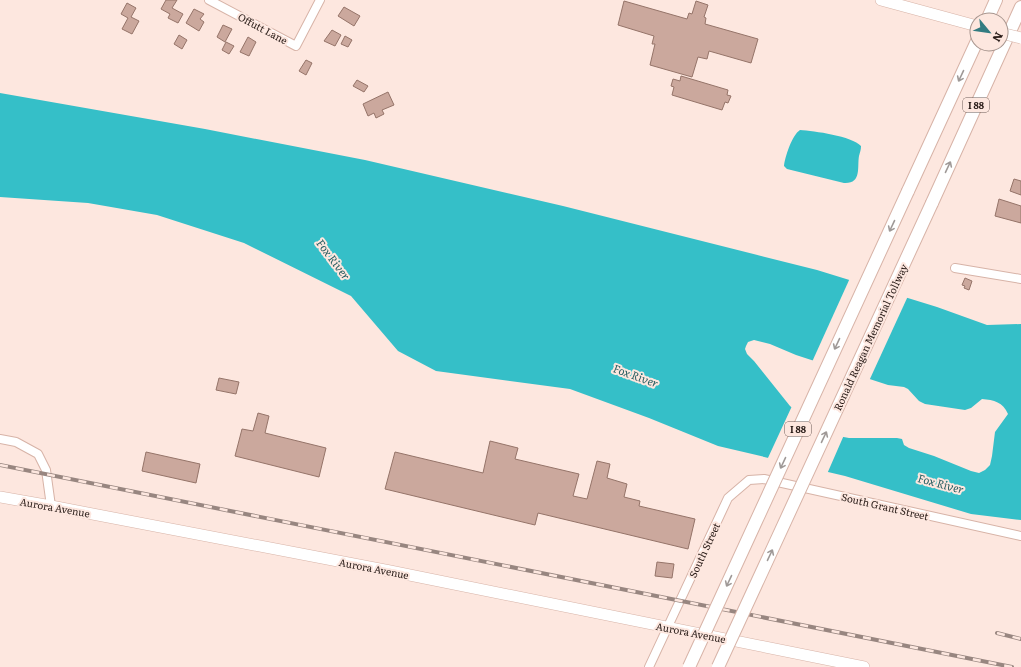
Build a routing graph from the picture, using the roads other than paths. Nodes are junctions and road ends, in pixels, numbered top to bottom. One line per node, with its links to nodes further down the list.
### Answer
1 (209, 0): 2 (street, Offutt Lane)
2 (320, 0)
3 (881, 0): 7 (main road)
4 (996, 0): 6 (highway)
5 (1021, 7): 21 (highway, Ronald Reagan Memorial Tollway / I 88, one-way to 5, bridge)
6 (991, 12)
7 (969, 24)
8 (1009, 35): 9 (main road, bridge)
9 (1021, 38)
10 (972, 52): 20 (highway, I 88, one-way to 20, bridge)
11 (955, 268): 12 (street)
12 (1021, 279)
13 (0, 439): 16 (street)
14 (749, 480): 17 (street, South Grant Street); 18 (street, South Street)
15 (0, 497): 16 (main road, Aurora Avenue)
16 (51, 506): 18 (main road, Aurora Avenue)
17 (1021, 536)
18 (667, 627): 19 (street, South Street); 22 (main road, Aurora Avenue)
19 (649, 667)
20 (689, 667)
21 (718, 667)
22 (864, 667)

